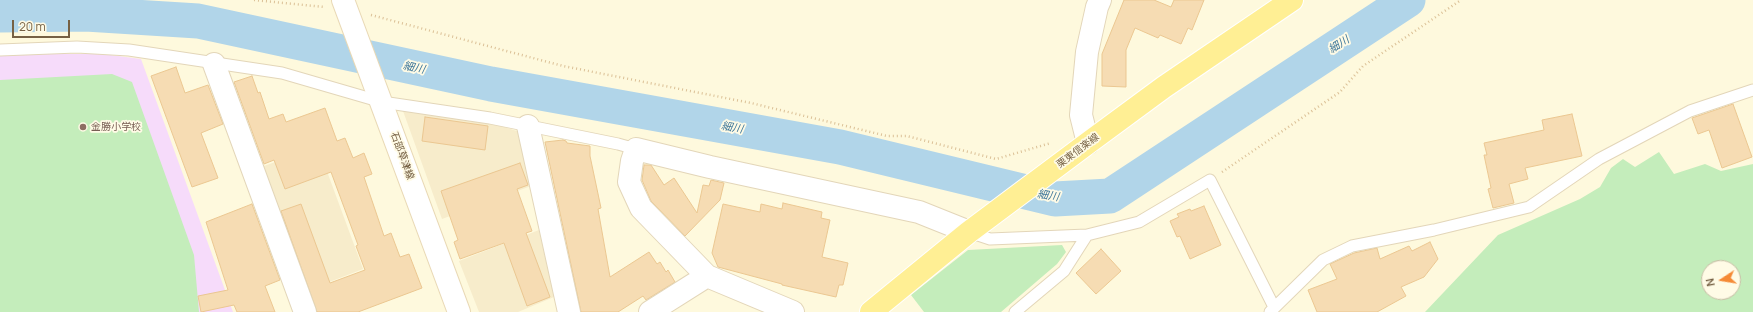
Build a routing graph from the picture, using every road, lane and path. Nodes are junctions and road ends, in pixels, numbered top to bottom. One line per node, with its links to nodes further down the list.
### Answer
1 (254, 0): 5 (path)
2 (1100, 0): 11 (street)
3 (1292, 0): 11 (main road, 栗東信楽線)
4 (1461, 0): 14 (path)
5 (346, 8): 9 (street, 石部草津線); 13 (path)
6 (0, 50): 7 (lane)
7 (214, 64): 9 (lane); 19 (street)
8 (1753, 90): 18 (lane)
9 (380, 98): 10 (lane); 20 (street, 石部草津線)
10 (528, 126): 12 (lane); 21 (street)
11 (1088, 143): 13 (main road, 栗東信楽線)
12 (636, 150): 15 (street); 17 (street)
13 (1062, 150): 15 (main road, 栗東信楽線)
14 (1210, 180): 16 (lane); 18 (lane)
15 (977, 227): 16 (lane); 24 (main road, 栗東信楽線)
16 (1086, 235): 25 (lane)
17 (707, 276): 22 (street); 23 (street)
18 (1272, 309)
19 (305, 312)
20 (459, 312)
21 (569, 312)
22 (650, 312)
23 (793, 312)
24 (871, 312)
25 (1015, 312)

